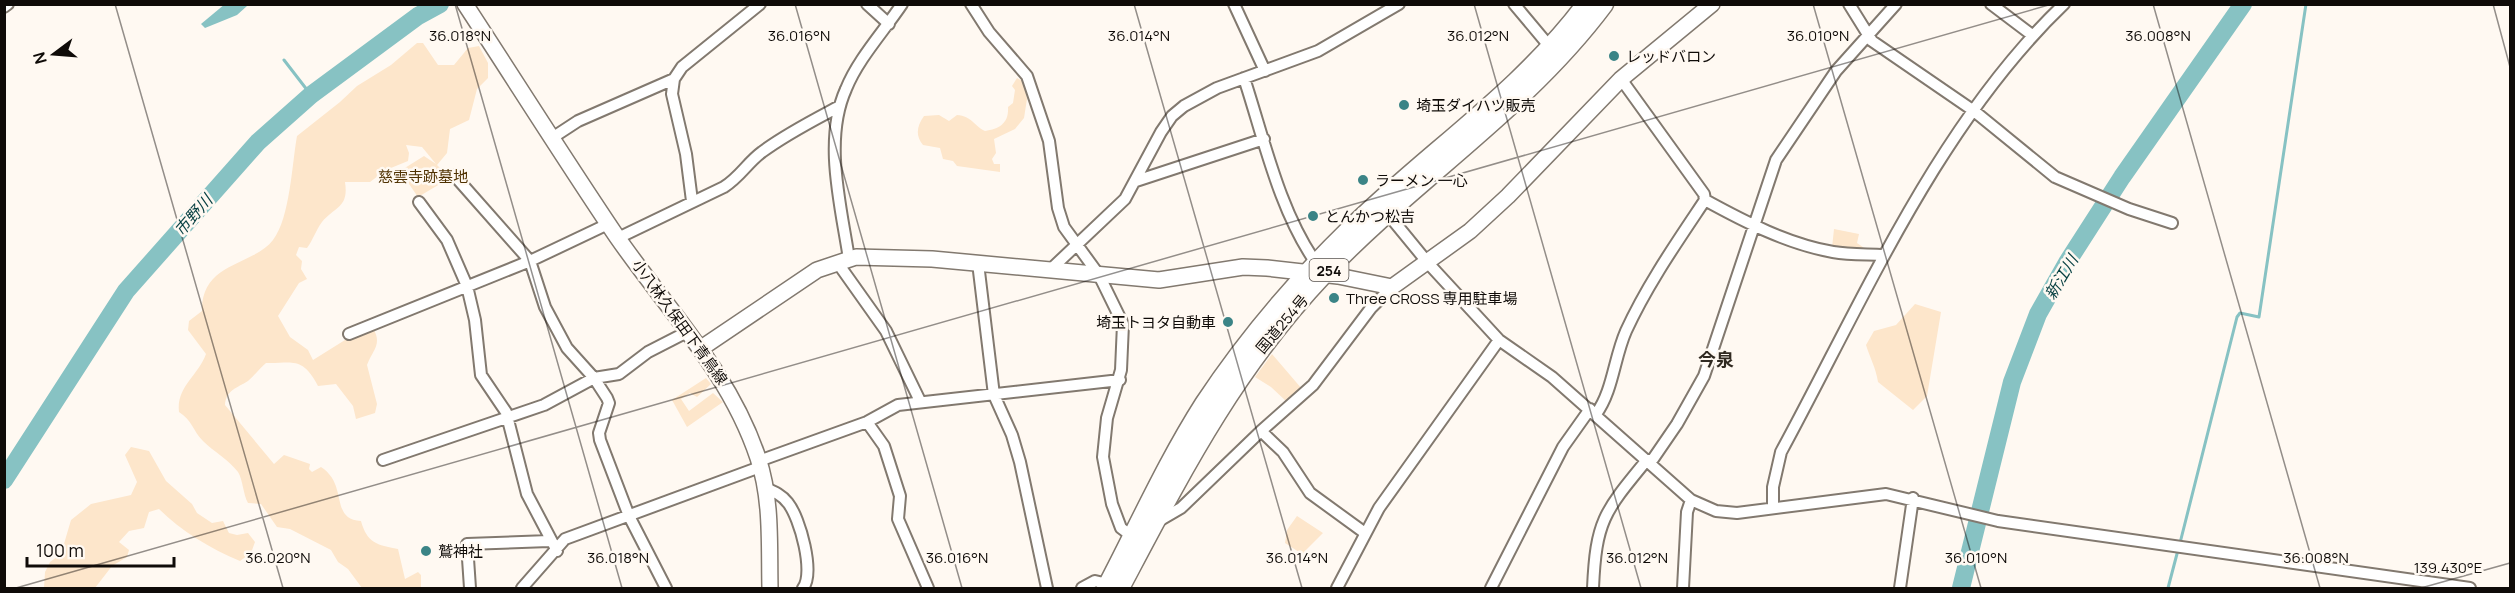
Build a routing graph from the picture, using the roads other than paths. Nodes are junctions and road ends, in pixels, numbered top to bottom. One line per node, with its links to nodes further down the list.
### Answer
1 (465, 4): 26 (street, 小八林久保田下青鳥線)
2 (760, 4): 22 (street)
3 (867, 4): 16 (street)
4 (902, 4): 16 (street)
5 (971, 4): 38 (street)
6 (1234, 4): 20 (street)
7 (1514, 4): 19 (street)
8 (1586, 4): 19 (highway, 国道254号 / 254)
9 (1604, 4): 33 (highway, 国道254号 / 254)
10 (1712, 4): 23 (street)
11 (1849, 4): 18 (street)
12 (1896, 4): 18 (street)
13 (1991, 4): 17 (street)
14 (2064, 4): 17 (street)
15 (1394, 6): 20 (street)
16 (889, 24): 24 (street)
17 (2032, 35): 25 (street)
18 (1868, 36): 25 (street); 36 (street)
19 (1550, 47): 45 (highway, 国道254号 / 254)
20 (1265, 71): 21 (street)
21 (1244, 78): 27 (street); 29 (street)
22 (674, 79): 26 (street); 31 (street)
23 (1621, 79): 30 (street); 43 (street)
24 (840, 106): 31 (street); 40 (street)
25 (1974, 111): 34 (street); 39 (street)
26 (552, 138): 35 (street, 小八林久保田下青鳥線)
27 (1264, 139): 29 (street); 45 (street)
28 (454, 175): 41 (street)
29 (1136, 181): 38 (street)
30 (1705, 200): 36 (street); 57 (street)
31 (692, 201): 37 (street)
32 (419, 202): 47 (street)
33 (1387, 213): 43 (street); 45 (highway, 国道254号 / 254)
34 (2172, 223)
35 (609, 224): 37 (street, 小八林久保田下青鳥線); 41 (street)
36 (1753, 226): 39 (street); 62 (street)
37 (618, 238): 49 (street, 小八林久保田下青鳥線)
38 (1076, 244): 44 (street); 46 (street)
39 (1884, 255): 67 (street)
40 (843, 260): 42 (street); 52 (street); 56 (street)
41 (530, 261): 47 (street); 53 (street)
42 (978, 263): 44 (street); 55 (street)
43 (1428, 263): 48 (street); 51 (street)
44 (1050, 270): 46 (street)
45 (1316, 270): 46 (street); 48 (street); 69 (highway, 国道254号 / 254); 71 (highway, 国道254号 / 254)
46 (1099, 275): 54 (street)
47 (467, 286): 50 (street); 58 (street)
48 (1392, 287): 60 (street)
49 (687, 332): 52 (street, 小八林久保田下青鳥線); 53 (street)
50 (349, 334)
51 (1499, 340): 57 (street); 70 (street)
52 (700, 349): 63 (street, 小八林久保田下青鳥線)
53 (594, 378): 58 (street); 68 (street)
54 (1120, 380): 55 (street); 71 (street)
55 (994, 395): 56 (street); 81 (street)
56 (920, 401): 59 (street)
57 (1593, 411): 62 (street); 84 (street)
58 (508, 418): 61 (street); 72 (street)
59 (867, 422): 63 (street); 80 (street)
60 (1261, 431): 69 (street); 70 (street)
61 (383, 460)
62 (1646, 461): 66 (street); 85 (street)
63 (759, 464): 64 (street, 小八林久保田下青鳥線); 68 (street)
64 (765, 488): 78 (street, 小八林久保田下青鳥線); 79 (street)
65 (1913, 498): 67 (street); 87 (street); 88 (street)
66 (1690, 500): 67 (street); 86 (street)
67 (1773, 507)
68 (629, 516): 73 (street); 77 (street)
69 (1156, 522): 74 (highway, 国道254号 / 254)
70 (1365, 533): 83 (street)
71 (1133, 537): 74 (highway, 国道254号 / 254)
72 (549, 541): 73 (street); 75 (street)
73 (556, 551): 76 (street)
74 (1111, 587): 82 (street)
75 (470, 588)
76 (522, 588)
77 (666, 588)
78 (770, 588)
79 (803, 588)
80 (928, 588)
81 (1047, 588)
82 (1082, 588)
83 (1337, 588)
84 (1491, 588)
85 (1593, 588)
86 (1683, 588)
87 (1900, 588)
88 (2470, 588)

